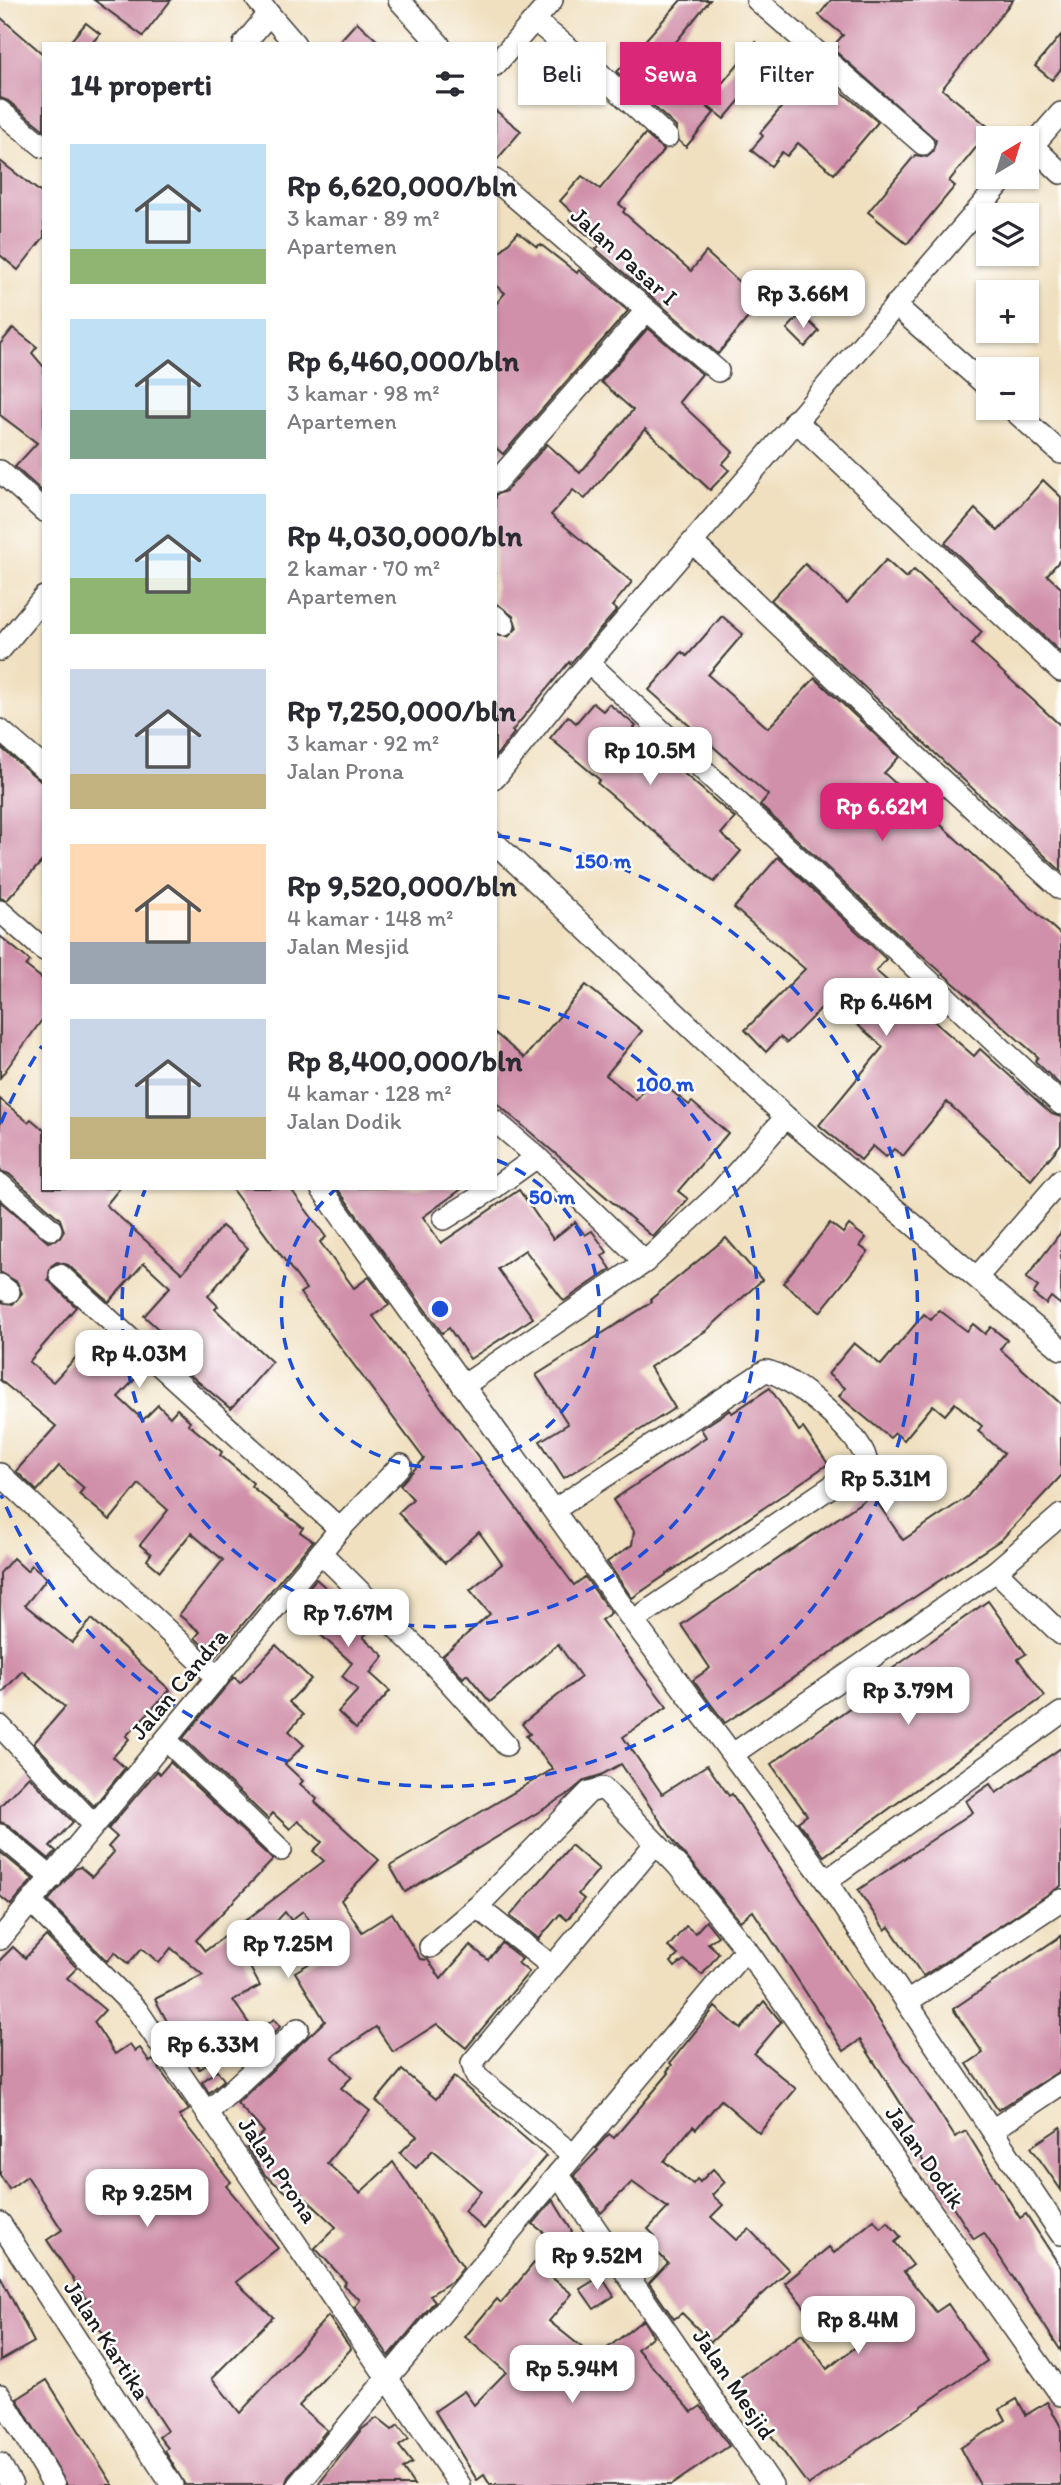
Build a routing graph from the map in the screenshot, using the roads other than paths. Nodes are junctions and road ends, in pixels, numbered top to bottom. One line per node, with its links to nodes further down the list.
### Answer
1 (399, 0): 8 (street)
2 (552, 0): 5 (street)
3 (757, 0): 14 (street)
4 (263, 7): 6 (street); 7 (street)
5 (535, 21): 9 (street); 12 (street)
6 (245, 42)
7 (293, 42)
8 (437, 42)
9 (497, 63)
10 (0, 111): 15 (street)
11 (1061, 113): 13 (street)
12 (667, 137)
13 (1040, 137)
14 (923, 144)
15 (42, 146)
16 (1040, 157): 17 (street)
17 (1061, 173)
18 (497, 182): 21 (street, Jalan Pasar I)
19 (996, 189): 20 (street)
20 (895, 305): 23 (street); 24 (street)
21 (646, 311): 22 (street, Jalan Pasar I); 28 (street)
22 (718, 372)
23 (976, 377)
24 (795, 420): 30 (street); 34 (street)
25 (1024, 420): 26 (street)
26 (1061, 453)
27 (0, 471): 29 (street)
28 (497, 480)
29 (42, 509)
30 (693, 543): 33 (street); 39 (street)
31 (42, 599): 32 (street)
32 (0, 650)
33 (590, 664): 37 (street); 42 (street)
34 (1061, 671)
35 (0, 730): 36 (street)
36 (42, 766)
37 (497, 776)
38 (497, 845): 43 (street)
39 (1061, 888)
40 (0, 911): 41 (street)
41 (42, 948)
42 (1061, 1104)
43 (786, 1117): 53 (street); 55 (street)
44 (497, 1123): 45 (street)
45 (537, 1157): 48 (street); 53 (street)
46 (1061, 1180): 55 (street)
47 (0, 1184): 52 (street)
48 (497, 1187)
49 (322, 1190): 57 (street)
50 (492, 1190): 51 (street)
51 (444, 1219)
52 (51, 1229)
53 (645, 1262): 57 (street)
54 (60, 1275): 62 (street)
55 (978, 1276): 56 (street)
56 (1061, 1349)
57 (463, 1386): 60 (street)
58 (401, 1465): 62 (street, Jalan Candra)
59 (3, 1483): 67 (street)
60 (554, 1510): 65 (street); 65 (street)
61 (1061, 1516): 64 (street)
62 (340, 1529): 63 (street, Jalan Candra)
63 (321, 1553): 67 (street, Jalan Candra); 71 (street)
64 (996, 1571): 66 (street); 72 (street)
65 (633, 1620): 72 (street)
66 (1061, 1633)
67 (218, 1678): 70 (street, Jalan Candra)
68 (1061, 1713): 78 (street)
69 (0, 1726): 73 (street)
70 (167, 1741): 73 (street, Jalan Candra); 76 (street)
71 (506, 1745)
72 (733, 1754): 78 (street)
73 (94, 1825): 77 (street, Jalan Candra)
74 (0, 1835): 77 (street)
75 (655, 1844): 81 (street, Jalan Dodik); 84 (street, Jalan Dodik); 85 (street)
76 (281, 1850)
77 (52, 1878): 80 (street, Jalan Candra)
78 (826, 1881): 86 (street)
79 (1061, 1900): 86 (street)
80 (32, 1903): 82 (street, Jalan Candra); 89 (street, Jalan Prona)
81 (477, 1907): 83 (street); 85 (street)
82 (0, 1939)
83 (430, 1947)
84 (746, 1949): 91 (street); 97 (street, Jalan Dodik)
85 (552, 1966): 91 (street)
86 (907, 2002): 90 (street)
87 (298, 2029): 89 (street)
88 (1061, 2084): 90 (street)
89 (207, 2113): 95 (street, Jalan Prona)
90 (994, 2129): 94 (street)
91 (573, 2155): 92 (street)
92 (558, 2174): 95 (street); 104 (street, Jalan Mesjid)
93 (0, 2223): 101 (street, Jalan Kartika)
94 (1061, 2234)
95 (389, 2379): 102 (street); 103 (street, Jalan Prona)
96 (0, 2395): 100 (street)
97 (1061, 2395)
98 (0, 2464): 99 (street)
99 (12, 2485)
100 (54, 2485)
101 (172, 2485)
102 (298, 2485)
103 (460, 2485)
104 (772, 2485)

